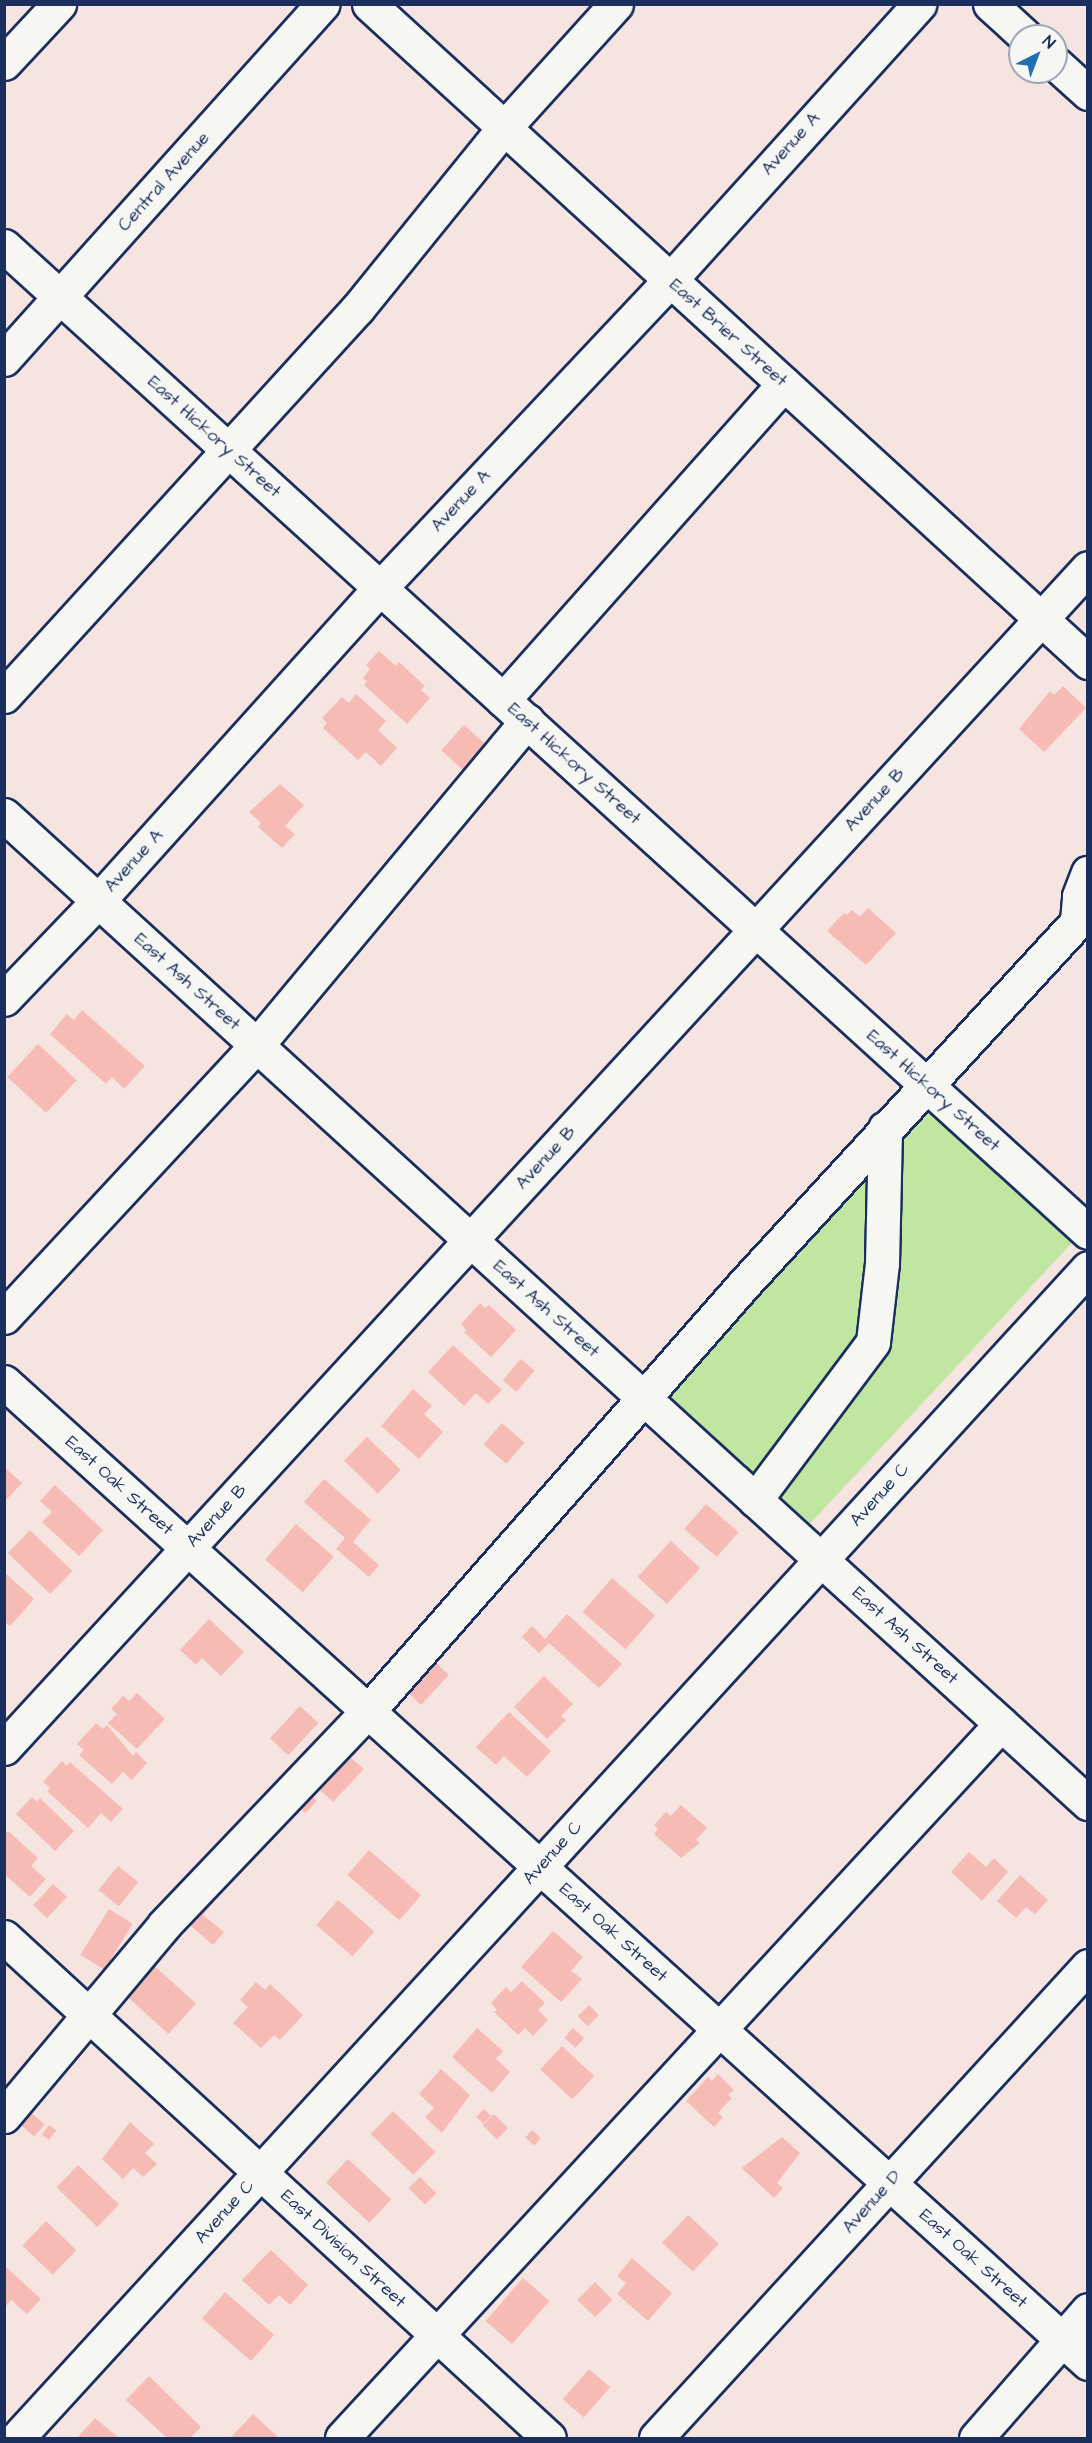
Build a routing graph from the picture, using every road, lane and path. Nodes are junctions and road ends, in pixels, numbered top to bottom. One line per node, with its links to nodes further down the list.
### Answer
1 (59, 4): 8 (street)
2 (323, 4): 14 (street, Central Avenue)
3 (369, 4): 11 (street, East Brier Street)
4 (616, 4): 11 (street)
5 (919, 4): 13 (street, Avenue A)
6 (990, 4): 7 (street)
7 (1012, 24)
8 (4, 63)
9 (1068, 75): 10 (street)
10 (1088, 93)
11 (504, 128): 13 (street, East Brier Street); 17 (street)
12 (4, 246): 14 (street, East Hickory Street)
13 (670, 280): 16 (street, East Brier Street); 19 (street, Avenue A)
14 (60, 297): 15 (street, Central Avenue); 17 (street, East Hickory Street)
15 (4, 358)
16 (784, 384): 20 (street, East Brier Street); 23 (street)
17 (228, 450): 19 (street, East Hickory Street); 22 (street)
18 (1088, 568): 20 (street, Avenue B)
19 (380, 588): 23 (street, East Hickory Street); 27 (street, Avenue A)
20 (1041, 619): 21 (street, East Brier Street); 29 (street, Avenue B)
21 (1088, 662)
22 (4, 696)
23 (503, 700): 24 (street, East Hickory Street)
24 (527, 721): 29 (street, East Hickory Street); 31 (street)
25 (4, 815): 27 (street, East Ash Street)
26 (1088, 873): 28 (street)
27 (99, 901): 30 (street, Avenue A); 31 (street, East Ash Street)
28 (1082, 916): 32 (street)
29 (755, 929): 32 (street, East Hickory Street); 35 (street, Avenue B)
30 (4, 999)
31 (256, 1045): 35 (street, East Ash Street); 37 (street)
32 (925, 1084): 33 (street); 34 (street, East Hickory Street)
33 (885, 1128): 39 (street); 40 (street)
34 (1088, 1232)
35 (470, 1240): 39 (street, East Ash Street); 41 (street, Avenue B)
36 (1088, 1268): 42 (street, Avenue C)
37 (4, 1317)
38 (4, 1382): 41 (street, East Oak Street)
39 (642, 1397): 40 (street, East Ash Street); 43 (street)
40 (755, 1500): 42 (street, East Ash Street)
41 (188, 1548): 43 (street, East Oak Street); 45 (street, Avenue B)
42 (821, 1560): 44 (street, East Ash Street); 47 (street, Avenue C)
43 (368, 1711): 47 (street, East Oak Street); 50 (street)
44 (1001, 1724): 46 (street, East Ash Street); 51 (street)
45 (4, 1748)
46 (1088, 1803)
47 (540, 1867): 51 (street, East Oak Street); 53 (street, Avenue C)
48 (4, 1937): 50 (street, East Division Street)
49 (1088, 1966): 54 (street, Avenue D)
50 (89, 2015): 52 (street); 53 (street, East Division Street)
51 (718, 2029): 54 (street, East Oak Street); 56 (street)
52 (4, 2116)
53 (261, 2173): 56 (street, East Division Street); 59 (street, Avenue C)
54 (889, 2184): 57 (street, East Oak Street); 62 (street, Avenue D)
55 (1088, 2310): 57 (street)
56 (438, 2336): 60 (street); 61 (street, East Division Street)
57 (1061, 2339): 58 (street, East Oak Street); 63 (street)
58 (1088, 2363)
59 (18, 2439)
60 (342, 2439)
61 (549, 2439)
62 (656, 2439)
63 (976, 2439)

